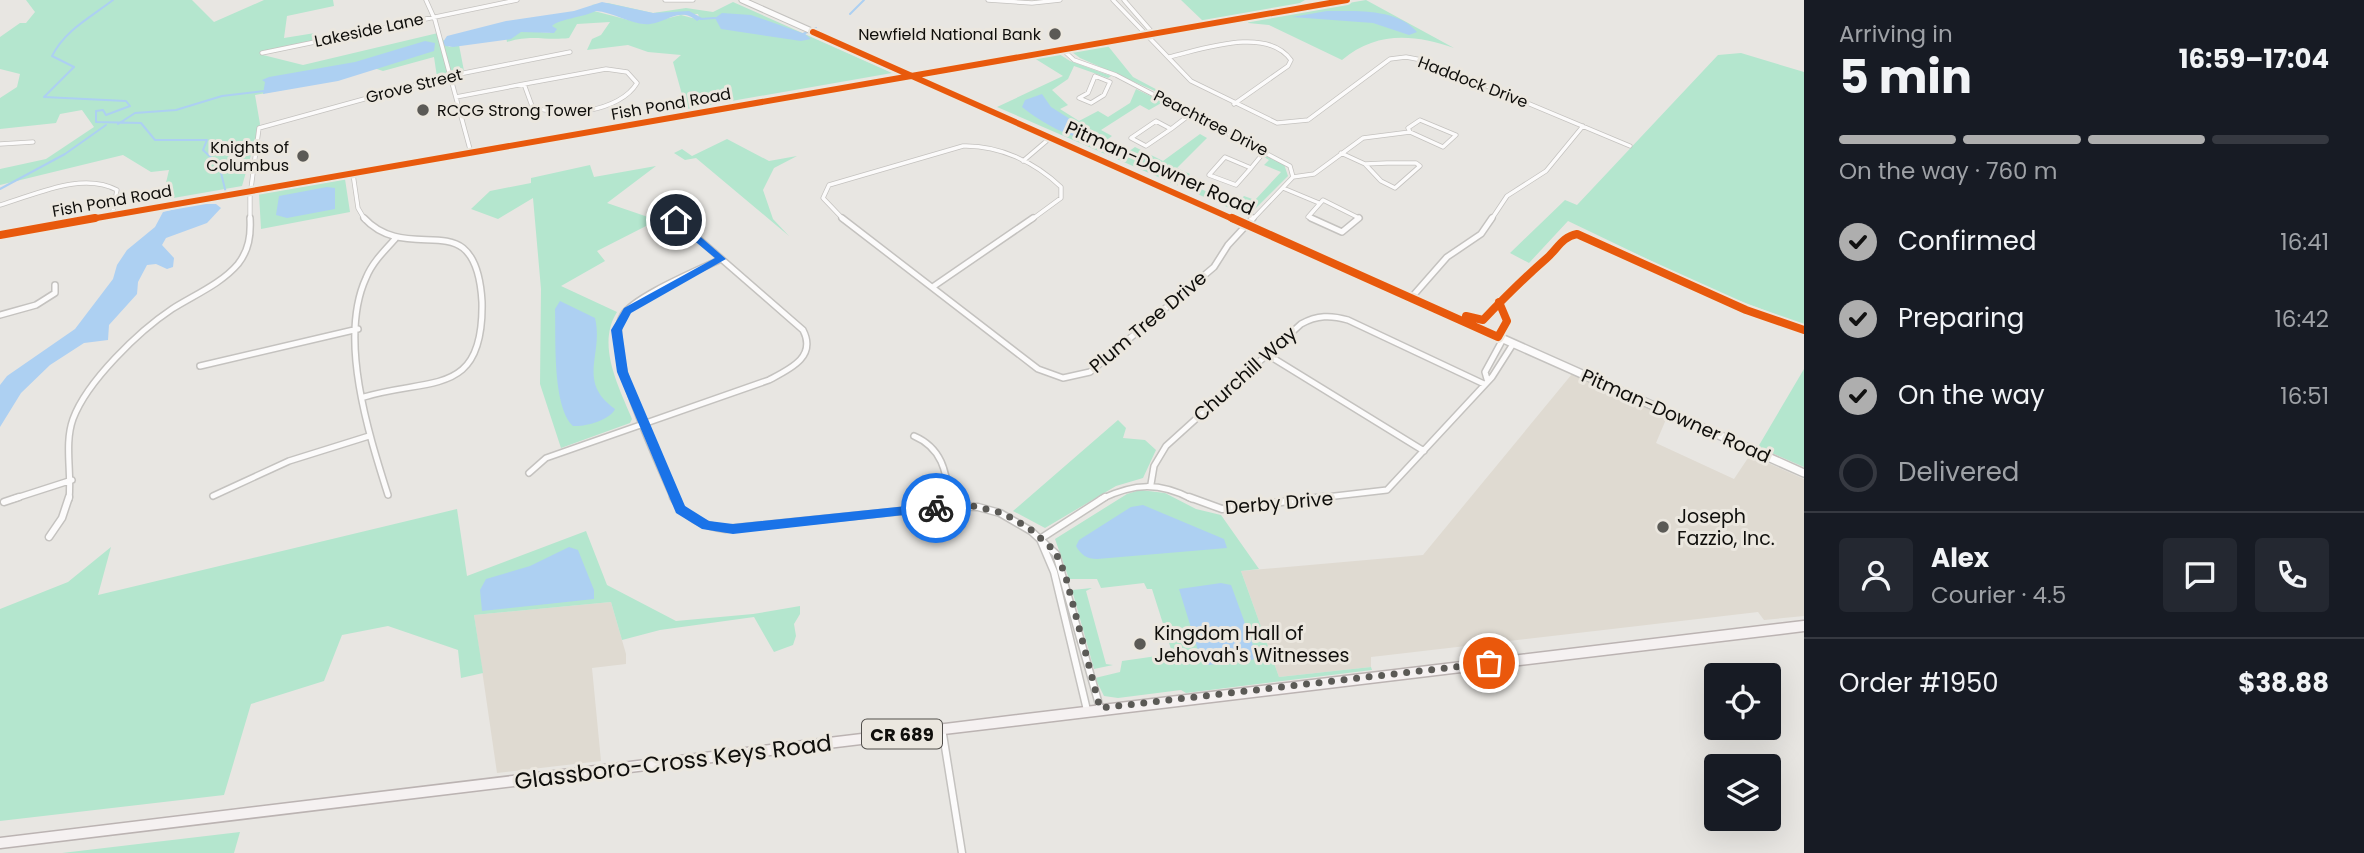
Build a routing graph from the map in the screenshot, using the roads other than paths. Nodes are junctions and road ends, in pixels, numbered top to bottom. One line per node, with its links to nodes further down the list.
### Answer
1 (426, 0): 11 (street)
2 (517, 0): 11 (street, Lakeside Lane)
3 (665, 0): 4 (street)
4 (693, 0)
5 (743, 0): 19 (street, Pitman-Downer Road)
6 (988, 0): 7 (street)
7 (1060, 0)
8 (1113, 0): 13 (street, Haddock Drive)
9 (1124, 0): 12 (street)
10 (1347, 0): 14 (street, Fish Pond Road)
11 (433, 17): 17 (street, Lakeside Lane); 22 (street)
12 (1142, 20): 13 (street); 14 (street)
13 (1133, 22): 14 (street, Haddock Drive)
14 (1149, 34): 15 (street, Fish Pond Road); 18 (street, Haddock Drive)
15 (1062, 50): 20 (street, Fish Pond Road); 21 (street, Peachtree Drive)
16 (570, 52): 22 (street, Grove Street)
17 (262, 53)
18 (1169, 57): 29 (street, Haddock Drive); 29 (street)
19 (895, 67): 23 (street, Pitman-Downer Road); 24 (street)
20 (938, 72): 23 (street, Fish Pond Road); 27 (street)
21 (1116, 75): 25 (street); 30 (street, Peachtree Drive)
22 (449, 76): 28 (street); 47 (street, Grove Street)
23 (915, 76): 24 (street, Fish Pond Road); 27 (street, Pitman-Downer Road)
24 (893, 79): 39 (street, Fish Pond Road)
25 (1110, 82): 25 (street)
26 (524, 84): 26 (street); 28 (street)
27 (933, 84): 34 (street, Pitman-Downer Road)
28 (456, 97): 39 (street)
29 (1234, 103): 31 (street, Haddock Drive)
30 (1192, 113): 32 (street); 38 (street, Peachtree Drive)
31 (1583, 126): 37 (street, Haddock Drive); 58 (street)
32 (1171, 128): 32 (street)
33 (1409, 132): 33 (street); 40 (street)
34 (1050, 138): 41 (street); 52 (street, Pitman-Downer Road)
35 (33, 142): 36 (street)
36 (0, 144)
37 (1630, 146)
38 (1265, 151): 43 (street); 45 (street, Peachtree Drive)
39 (471, 153): 44 (street, Fish Pond Road)
40 (1341, 153): 42 (street); 45 (street)
41 (1023, 162): 57 (street, Plum Tree Drive); 57 (street, Plum Tree Drive)
42 (1365, 164): 42 (street)
43 (1251, 168): 43 (street)
44 (353, 174): 47 (street, Fish Pond Road); 54 (street)
45 (1293, 177): 46 (street)
46 (1283, 188): 48 (street); 52 (street)
47 (251, 191): 50 (street, Fish Pond Road); 73 (street)
48 (1319, 204): 48 (street)
49 (0, 205): 50 (street)
50 (112, 216): 53 (street, Fish Pond Road)
51 (665, 218): 55 (street)
52 (1247, 225): 57 (street, Plum Tree Drive); 58 (street, Pitman-Downer Road)
53 (0, 235)
54 (395, 239): 60 (street); 66 (street)
55 (721, 259): 67 (street); 67 (street)
56 (55, 285): 59 (street)
57 (934, 286)
58 (1411, 298): 61 (street, Pitman-Downer Road)
59 (0, 315)
60 (358, 329): 64 (street); 66 (street)
61 (1503, 339): 62 (street, Pitman-Downer Road); 65 (street, Derby Drive)
62 (1513, 344): 65 (street, Derby Drive); 72 (street, Pitman-Downer Road)
63 (1268, 355): 65 (street, Churchill Way); 70 (street); 74 (street, Churchill Way)
64 (200, 366)
65 (1486, 382): 70 (street, Derby Drive)
66 (364, 397): 68 (street)
67 (644, 424): 71 (street); 78 (street)
68 (369, 436): 75 (street); 76 (street)
69 (914, 436): 78 (street)
70 (1424, 451): 74 (street, Derby Drive)
71 (529, 472)
72 (1804, 473)
73 (72, 480): 77 (street); 79 (street)
74 (1151, 484): 80 (street)
75 (388, 495)
76 (213, 496)
77 (4, 502)
78 (951, 506): 80 (street)
79 (49, 537)
80 (1040, 539): 82 (street); 83 (street)
81 (1804, 626): 82 (main road, Glassboro-Cross Keys Road / CR 689)
82 (1100, 708): 83 (main road, Glassboro-Cross Keys Road / CR 689)
83 (1087, 709): 84 (main road, Glassboro-Cross Keys Road / CR 689)
84 (942, 728): 85 (main road, Glassboro-Cross Keys Road / CR 689); 86 (street)
85 (0, 843)
86 (962, 853)

